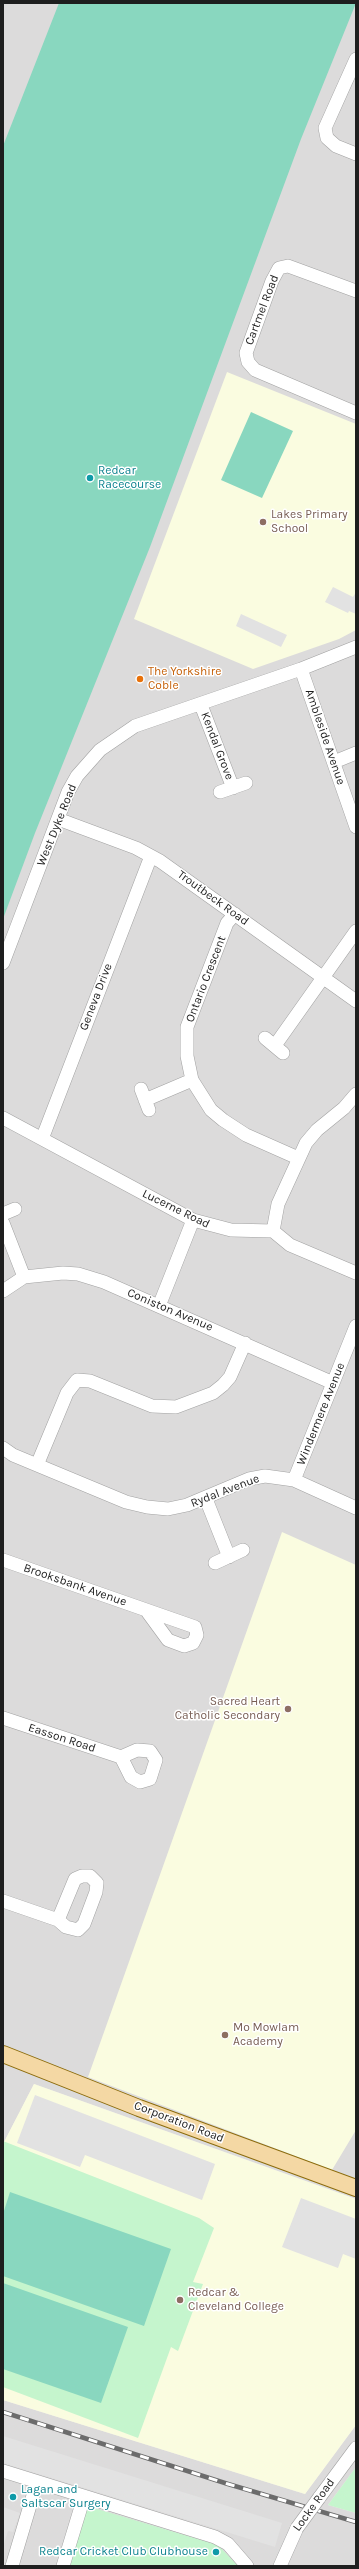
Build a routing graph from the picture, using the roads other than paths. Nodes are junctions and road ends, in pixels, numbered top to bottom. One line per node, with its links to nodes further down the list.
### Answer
1 (356, 59): 2 (street)
2 (356, 154)
3 (356, 291): 4 (street, Cartmel Road)
4 (356, 413)
5 (356, 647): 6 (street, West Dyke Road)
6 (301, 669): 7 (street, West Dyke Road); 9 (street, Ambleside Avenue)
7 (201, 705): 10 (street, Kendal Grove); 11 (street, West Dyke Road)
8 (356, 754): 9 (street)
9 (334, 762): 12 (street, Ambleside Avenue)
10 (246, 783)
11 (58, 819): 13 (street, Troutbeck Road); 16 (street, West Dyke Road)
12 (356, 826)
13 (151, 856): 14 (street, Troutbeck Road); 24 (street, Geneva Drive)
14 (235, 914): 17 (street, Troutbeck Road); 20 (street, Ontario Crescent)
15 (356, 931): 17 (street)
16 (3, 964)
17 (323, 977): 18 (street, Troutbeck Road); 19 (street)
18 (356, 1001)
19 (275, 1045)
20 (192, 1080): 22 (street); 25 (street, Ontario Crescent)
21 (356, 1094): 25 (street)
22 (145, 1100)
23 (3, 1118): 24 (street, Lucerne Road)
24 (42, 1139): 28 (street, Lucerne Road)
25 (298, 1158): 30 (street)
26 (15, 1209): 27 (street)
27 (3, 1214)
28 (193, 1220): 30 (street, Lucerne Road); 34 (street)
29 (3, 1223): 32 (street)
30 (273, 1231): 31 (street)
31 (356, 1273)
32 (24, 1277): 33 (street, Coniston Avenue); 34 (street, Coniston Avenue)
33 (3, 1291)
34 (159, 1306): 36 (street, Coniston Avenue)
35 (356, 1326): 37 (street, Windermere Avenue)
36 (245, 1343): 37 (street, Coniston Avenue); 39 (street)
37 (333, 1383): 40 (street, Windermere Avenue)
38 (3, 1448): 39 (street, Rydal Avenue)
39 (37, 1465): 41 (street, Rydal Avenue)
40 (294, 1480): 41 (street, Rydal Avenue); 42 (street, Rydal Avenue)
41 (206, 1499): 44 (street)
42 (356, 1508)
43 (243, 1550): 44 (street)
44 (228, 1557): 46 (street)
45 (3, 1560): 47 (street, Brooksbank Avenue)
46 (215, 1563)
47 (146, 1610)
48 (3, 1718): 49 (street, Easson Road)
49 (121, 1757)
50 (3, 1901): 51 (street)
51 (58, 1920)
52 (3, 2054): 53 (main road, Corporation Road)
53 (356, 2188)
54 (356, 2448): 61 (street, Locke Road, bridge)
55 (3, 2471): 56 (street)
56 (37, 2482): 57 (street); 58 (street)
57 (84, 2497): 59 (street); 60 (street)
58 (12, 2566)
59 (63, 2566)
60 (247, 2566)
61 (280, 2566)

